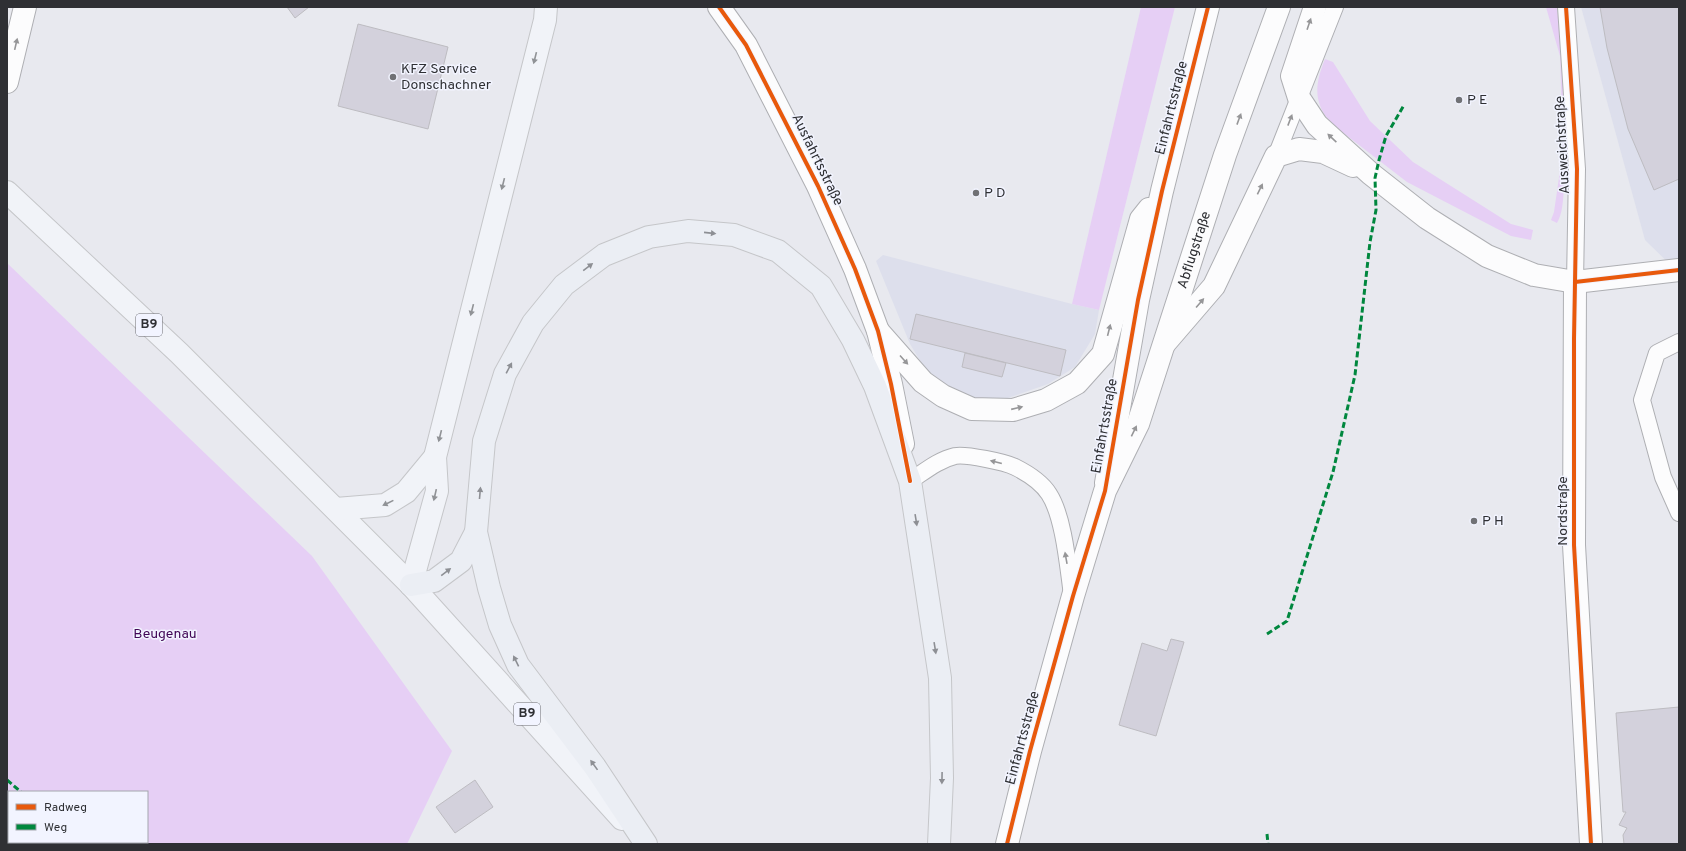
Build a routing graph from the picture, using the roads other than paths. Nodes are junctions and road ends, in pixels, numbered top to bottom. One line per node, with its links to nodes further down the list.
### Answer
1 (25, 7): 9 (street, one-way to 1)
2 (546, 7): 20 (main road, one-way to 20)
3 (719, 7): 17 (street, Ausfahrtsstraße)
4 (1208, 7): 13 (street, Einfahrtsstraße)
5 (1279, 7): 19 (street, Abflugstraße, one-way to 5)
6 (1315, 7): 10 (street, one-way to 6)
7 (1335, 7): 10 (lane)
8 (1566, 7): 16 (lane, Ausweichstraße)
9 (7, 82)
10 (1299, 98): 11 (lane, one-way to 10); 12 (street, one-way to 10)
11 (1276, 156): 12 (street); 19 (street, one-way to 11)
12 (1371, 174): 16 (street)
13 (1162, 191): 17 (street, one-way to 13); 22 (street, Einfahrtsstraße)
14 (7, 192): 23 (main road, B9)
15 (1679, 270): 16 (street)
16 (1575, 282): 31 (street, Nordstraße)
17 (878, 332): 21 (street, Ausfahrtsstraße)
18 (1679, 342): 24 (lane)
19 (1165, 343): 22 (street, Abflugstraße, one-way to 19)
20 (435, 456): 23 (main road, one-way to 23); 26 (main road, one-way to 26)
21 (910, 481): 25 (highway, one-way to 21); 27 (lane, one-way to 21); 29 (highway, one-way to 29)
22 (1105, 491): 27 (street, Einfahrtsstraße)
23 (336, 509): 26 (main road, B9)
24 (1679, 513)
25 (476, 532): 26 (highway, one-way to 25); 28 (highway, one-way to 25)
26 (411, 584): 28 (main road, B9)
27 (1073, 596): 30 (street, Einfahrtsstraße)
28 (645, 844)
29 (939, 844)
30 (1007, 844)
31 (1591, 844)

